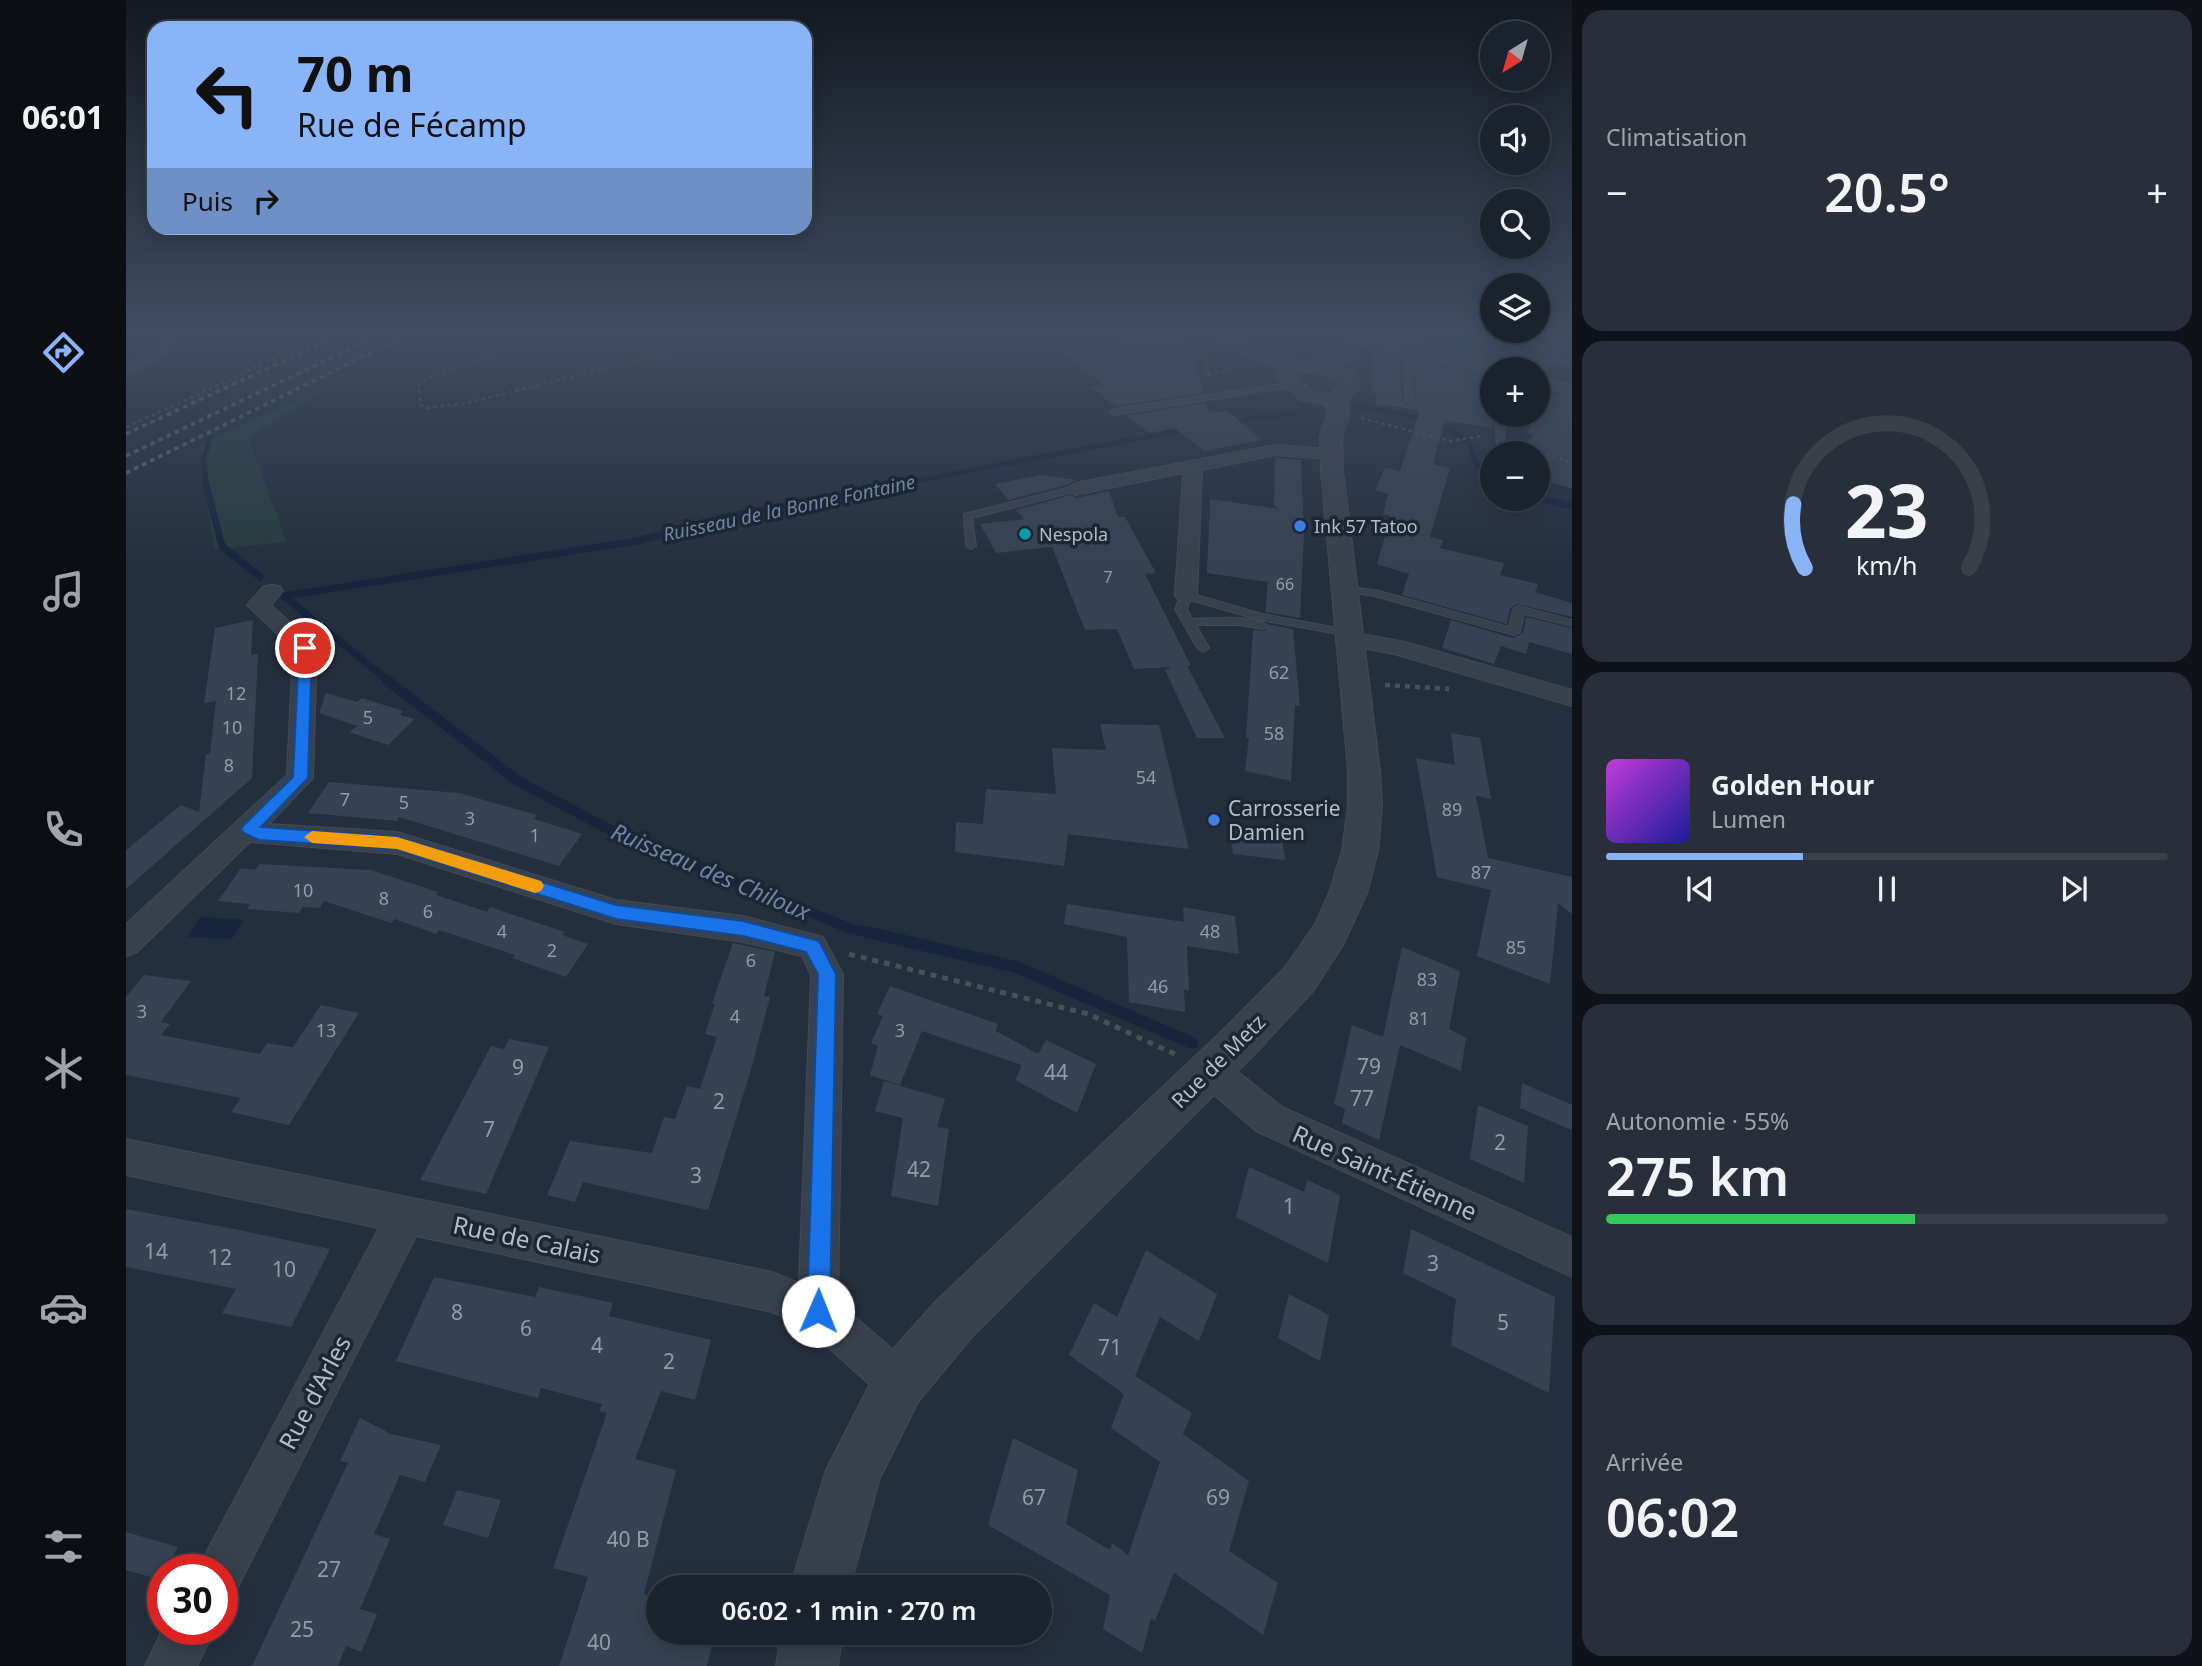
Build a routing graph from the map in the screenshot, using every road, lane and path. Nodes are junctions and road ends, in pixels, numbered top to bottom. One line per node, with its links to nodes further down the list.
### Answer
1 (164, 410): 7 (path)
2 (1129, 410): 6 (lane)
3 (1315, 410): 9 (street, Rue de Metz)
4 (1337, 410): 9 (street, Rue de Metz)
5 (1347, 410): 8 (path)
6 (1114, 412)
7 (126, 427)
8 (1472, 438)
9 (1331, 446): 11 (street); 15 (street, Rue de Metz)
10 (1559, 458): 12 (path)
11 (1194, 465): 13 (street); 17 (street)
12 (1556, 465)
13 (1075, 489): 14 (lane)
14 (971, 547)
15 (1345, 589): 19 (lane); 20 (street, Rue de Metz)
16 (272, 591): 25 (street)
17 (1186, 596): 18 (lane); 20 (lane)
18 (1189, 622): 20 (lane); 21 (lane)
19 (1572, 623)
20 (1350, 638): 22 (street, Rue de Metz); 24 (street)
21 (1203, 648)
22 (1355, 687): 23 (path); 28 (street, Rue de Metz)
23 (1453, 689)
24 (1572, 698)
25 (249, 829): 26 (street); 27 (street)
26 (126, 943)
27 (812, 946): 28 (path); 32 (street)
28 (1210, 1070): 31 (street, Rue Saint-Étienne); 33 (street, Rue de Metz)
29 (126, 1157): 30 (street, Rue de Calais)
30 (407, 1214): 32 (street, Rue de Calais); 34 (street, Rue d'Arles)
31 (1572, 1257)
32 (818, 1311): 33 (street, Rue de Calais)
33 (899, 1383): 35 (street, Rue de Metz)
34 (229, 1554)
35 (823, 1575)
36 (181, 1645): 38 (street)
37 (810, 1645): 39 (street)
38 (170, 1666)
39 (807, 1666)

